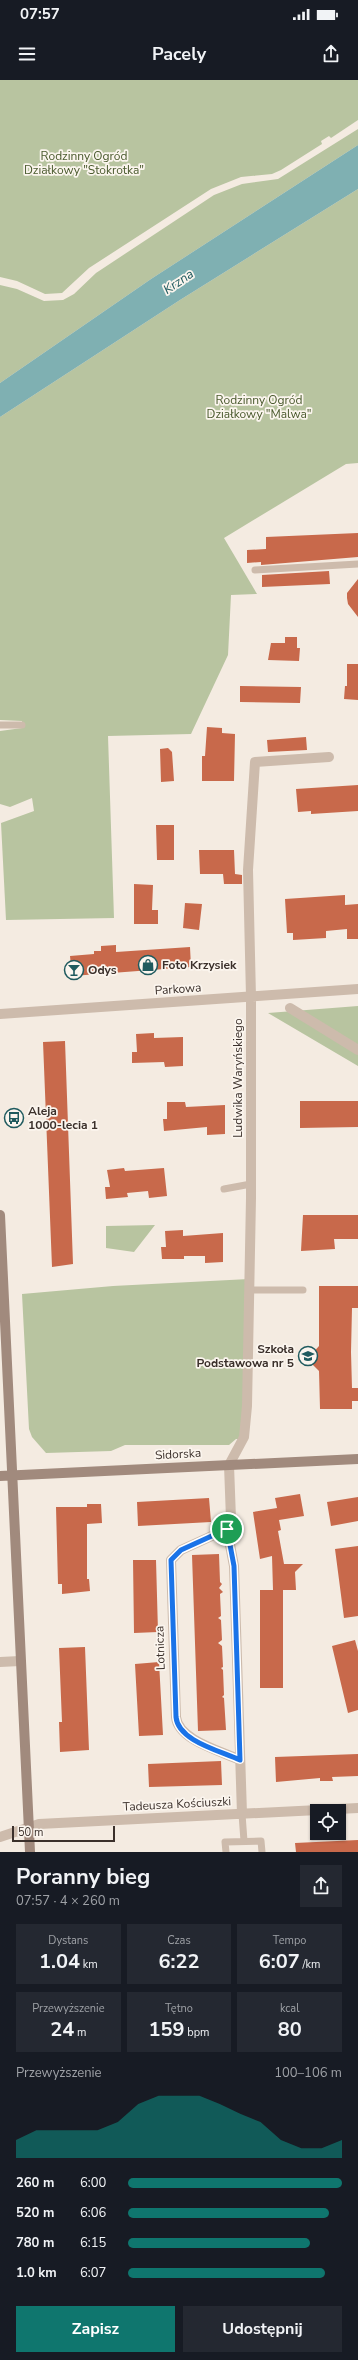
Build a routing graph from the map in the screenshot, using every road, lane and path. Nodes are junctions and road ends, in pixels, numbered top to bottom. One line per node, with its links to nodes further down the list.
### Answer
1 (358, 564): 2 (lane)
2 (255, 570)
3 (22, 725): 4 (lane)
4 (0, 726)
5 (329, 758): 7 (street, Ludwika Waryńskiego)
6 (358, 989): 7 (street, Parkowa)
7 (251, 997): 9 (street, Parkowa); 11 (street, Ludwika Waryńskiego)
8 (290, 1008): 10 (street)
9 (0, 1014)
10 (358, 1050)
11 (251, 1184): 12 (lane); 14 (street, Ludwika Waryńskiego)
12 (224, 1189)
13 (0, 1215): 18 (street)
14 (249, 1290): 15 (lane); 17 (street, Ludwika Waryńskiego)
15 (303, 1290)
16 (358, 1458): 17 (street, Sidorska)
17 (229, 1465): 18 (street, Sidorska); 20 (street)
18 (12, 1475): 19 (street, Sidorska); 21 (street)
19 (0, 1476)
20 (227, 1529): 23 (street); 23 (street, Lotnicza)
21 (20, 1661): 22 (street); 26 (street)
22 (0, 1662)
23 (240, 1760): 25 (street)
24 (358, 1808): 25 (street, Tadeusza Kościuszki)
25 (242, 1814): 26 (street, Tadeusza Kościuszki); 28 (lane)
26 (28, 1827): 27 (street, Tadeusza Kościuszki); 29 (street)
27 (0, 1838)
28 (244, 1842): 30 (lane); 31 (lane)
29 (30, 1852)
30 (226, 1852)
31 (262, 1852)

